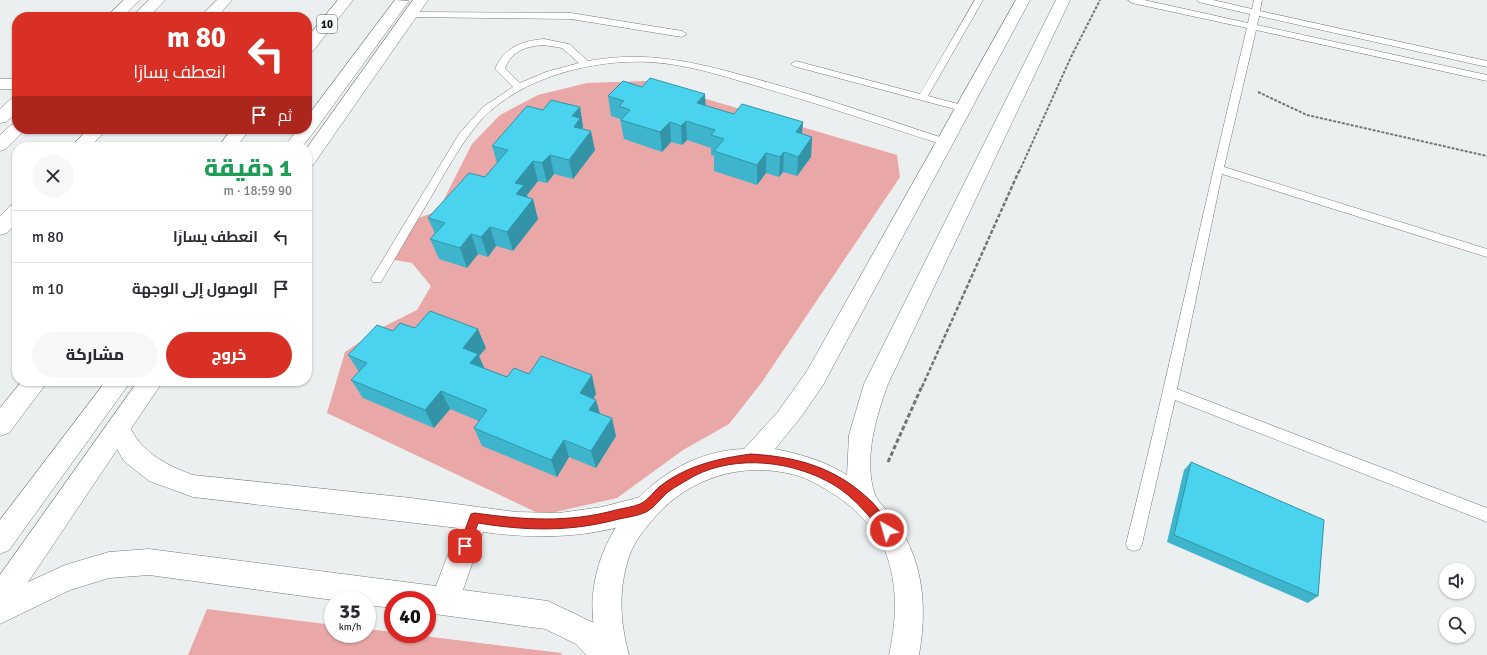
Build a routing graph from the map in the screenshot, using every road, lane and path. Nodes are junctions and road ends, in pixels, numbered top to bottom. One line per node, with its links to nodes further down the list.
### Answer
1 (133, 0): 14 (main road)
2 (158, 0): 15 (main road)
3 (225, 0): 16 (main road)
4 (346, 0): 20 (main road, 10)
5 (403, 0): 33 (main road)
6 (421, 0): 17 (main road)
7 (979, 0): 29 (lane)
8 (1023, 0): 31 (main road)
9 (1063, 0): 58 (main road)
10 (1100, 0): 57 (path)
11 (1132, 0): 18 (lane)
12 (1201, 0): 13 (lane)
13 (1257, 6): 18 (lane); 23 (lane)
14 (120, 12)
15 (145, 12)
16 (213, 12)
17 (410, 15): 19 (lane); 43 (main road)
18 (1252, 26): 24 (lane); 25 (lane)
19 (682, 34)
20 (312, 42)
21 (586, 64): 28 (lane); 28 (lane); 41 (lane)
22 (796, 64): 29 (lane)
23 (1487, 64)
24 (1487, 78)
25 (1239, 83): 44 (path); 45 (lane)
26 (0, 84): 27 (main road)
27 (12, 84)
28 (520, 88): 49 (lane)
29 (922, 98): 31 (lane)
30 (12, 107): 32 (main road)
31 (962, 108): 41 (main road)
32 (0, 118)
33 (312, 122)
34 (12, 134): 42 (main road)
35 (93, 134): 38 (main road)
36 (237, 134): 39 (main road)
37 (303, 134): 40 (main road)
38 (85, 142)
39 (231, 142)
40 (297, 142)
41 (945, 142): 56 (main road)
42 (0, 145)
43 (312, 154)
44 (1487, 156)
45 (1218, 169): 48 (lane); 53 (lane)
46 (12, 216): 47 (main road)
47 (0, 228)
48 (1487, 253)
49 (377, 279)
50 (32, 386): 54 (main road)
51 (115, 386): 62 (main road)
52 (147, 386): 55 (main road)
53 (1170, 392): 60 (lane); 63 (lane)
54 (0, 426)
55 (117, 429): 61 (main road); 64 (main road)
56 (751, 458): 58 (main road); 59 (main road)
57 (888, 463)
58 (863, 501): 69 (main road)
59 (644, 508): 61 (main road); 68 (main road)
60 (1487, 514)
61 (475, 518): 65 (main road)
62 (0, 541)
63 (1134, 544)
64 (0, 599)
65 (445, 601): 66 (main road); 67 (main road)
66 (0, 610)
67 (606, 655)
68 (614, 655)
69 (904, 655)

